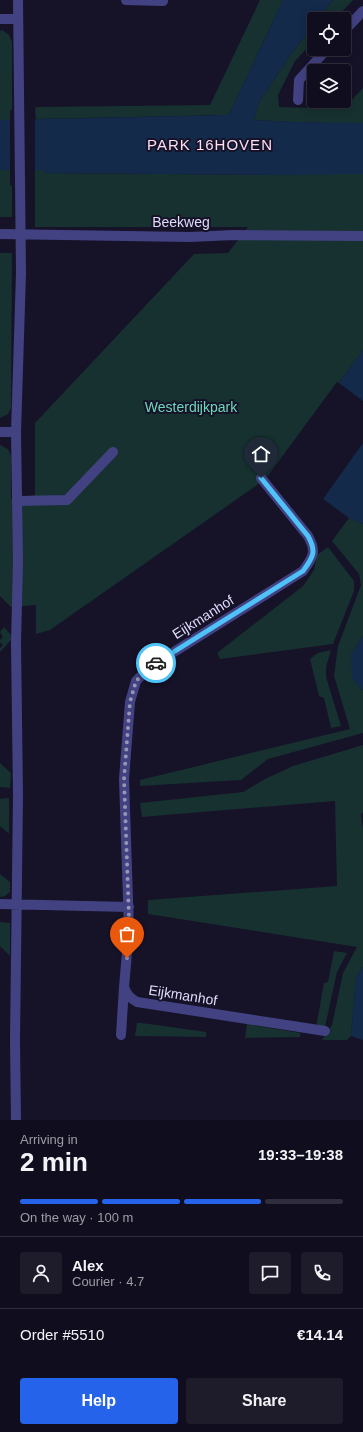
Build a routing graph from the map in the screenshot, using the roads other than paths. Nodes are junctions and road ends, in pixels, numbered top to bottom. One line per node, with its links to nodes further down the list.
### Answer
1 (18, 0): 6 (street)
2 (126, 0): 3 (street)
3 (163, 1)
4 (363, 11): 7 (street)
5 (0, 19): 6 (street)
6 (18, 19): 11 (street)
7 (351, 24)
8 (321, 56): 9 (street)
9 (298, 100)
10 (0, 234): 11 (street, Beekweg)
11 (19, 234): 12 (street, Beekweg); 14 (street)
12 (363, 236)
13 (0, 432): 14 (street)
14 (16, 432): 17 (street)
15 (113, 452): 17 (street)
16 (261, 478): 20 (street, Eijkmanhof)
17 (18, 501): 19 (street)
18 (0, 904): 19 (street)
19 (17, 905): 20 (street); 24 (street)
20 (129, 907): 21 (street, Eijkmanhof)
21 (124, 987): 22 (street, Eijkmanhof); 23 (street)
22 (325, 1031)
23 (121, 1035)
24 (16, 1120)

